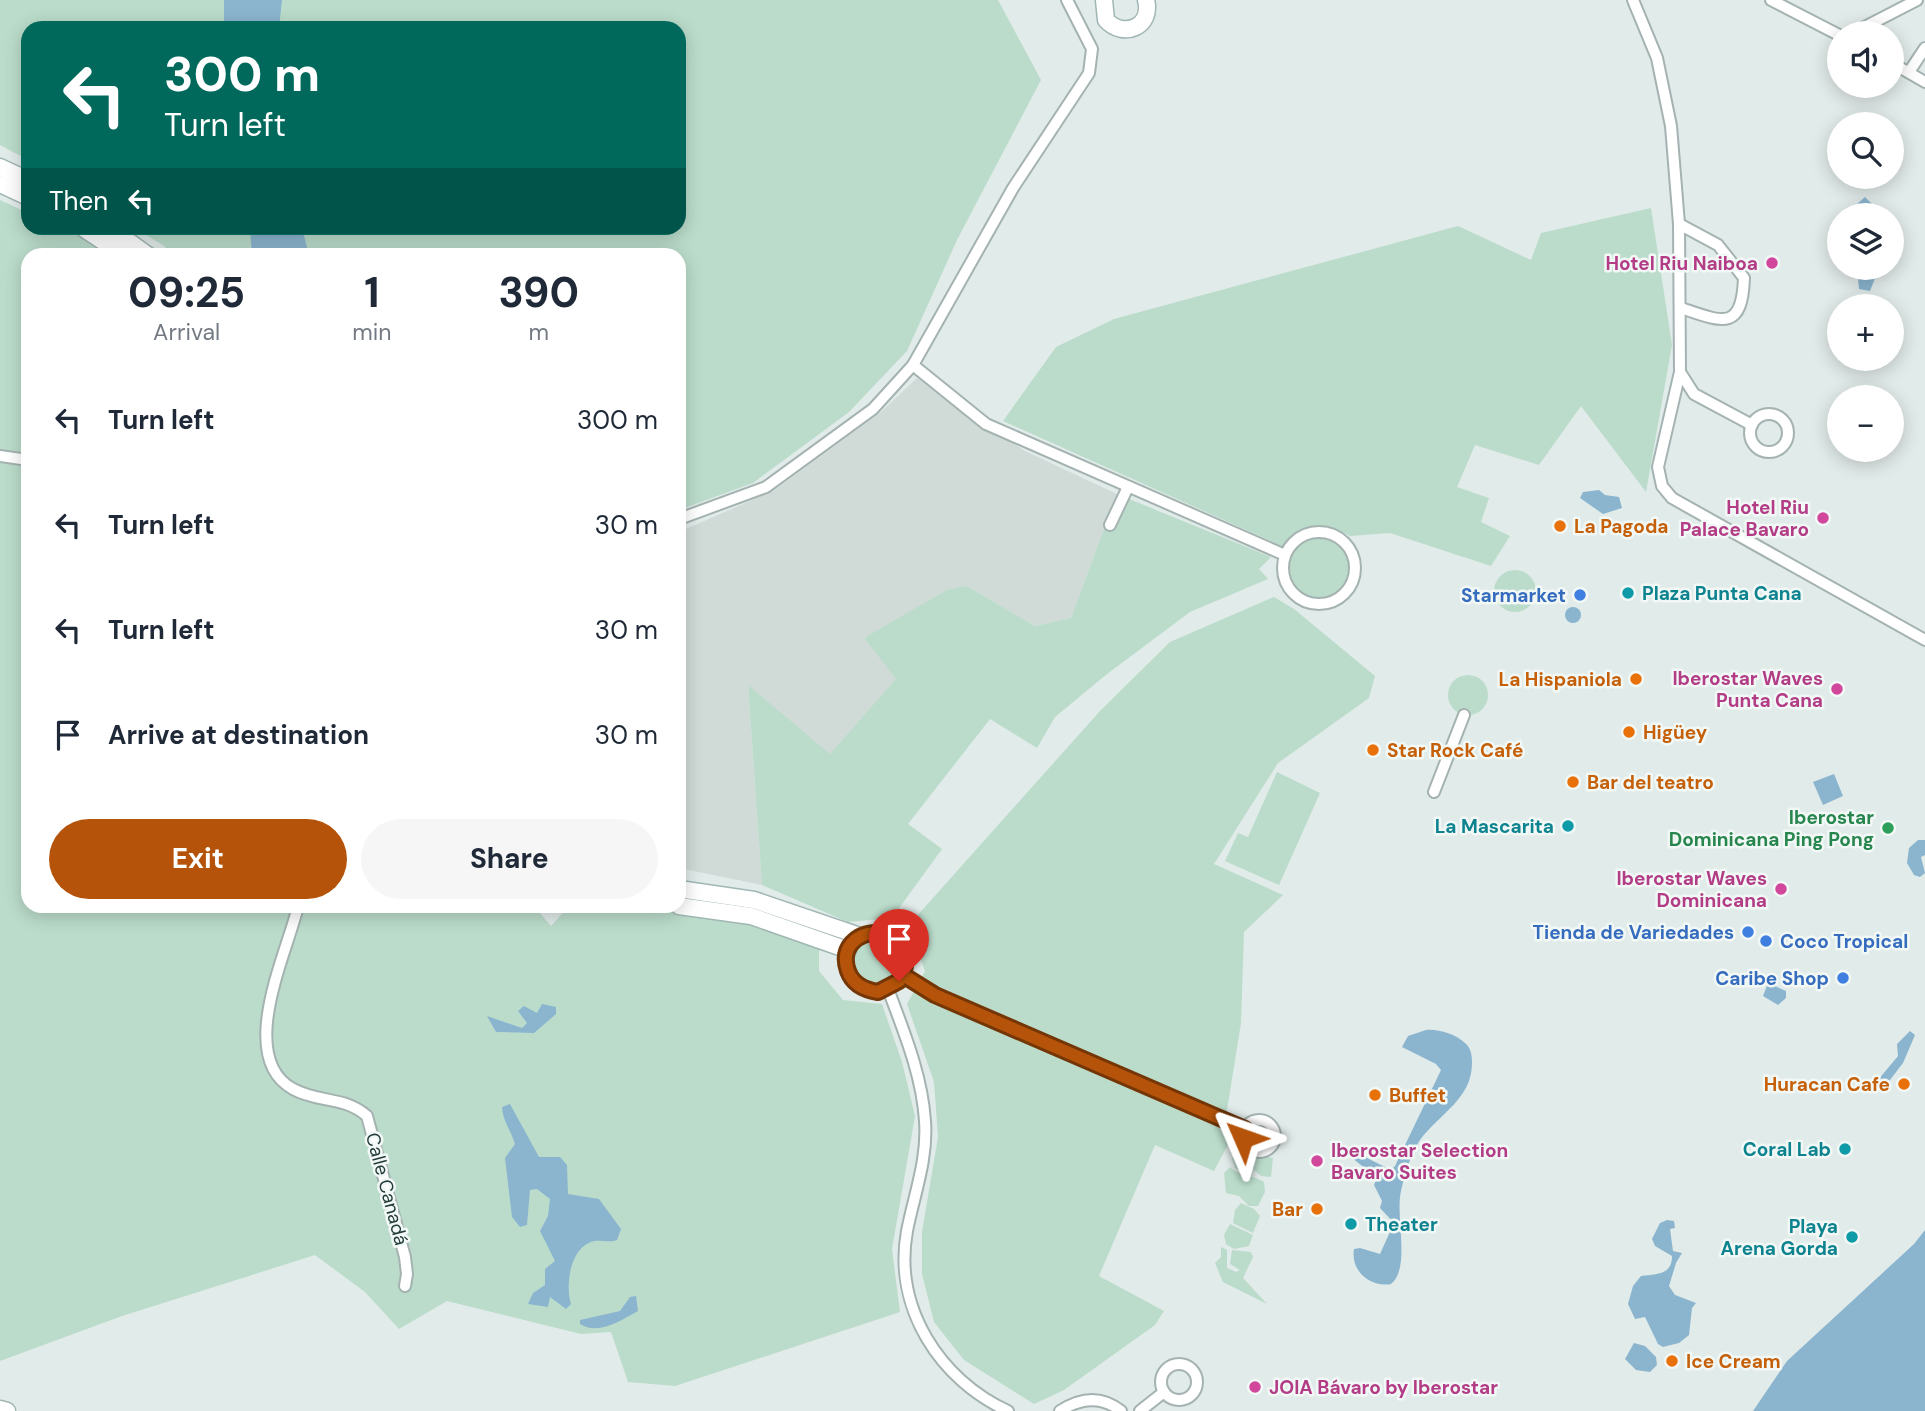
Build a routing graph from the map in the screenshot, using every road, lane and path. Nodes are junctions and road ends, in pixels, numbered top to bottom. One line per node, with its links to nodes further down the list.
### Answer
1 (1067, 0): 23 (street)
2 (1104, 0): 6 (street)
3 (1633, 0): 17 (street)
4 (1770, 0): 8 (street)
5 (1917, 0): 7 (street)
6 (1148, 2)
7 (1876, 21)
8 (1827, 29)
9 (1925, 48): 11 (street)
10 (1904, 69): 11 (street)
11 (1909, 72): 12 (street)
12 (1925, 82)
13 (0, 167): 14 (street)
14 (21, 177)
15 (0, 184): 16 (street)
16 (21, 194)
17 (1679, 224): 22 (street); 22 (street)
18 (94, 235): 20 (street)
19 (120, 235): 21 (street)
20 (113, 248)
21 (138, 248)
22 (1681, 308): 24 (street)
23 (913, 365): 28 (street); 29 (street)
24 (1680, 372): 25 (street); 32 (street)
25 (1752, 425)
26 (0, 456): 27 (street)
27 (21, 459)
28 (1128, 486): 30 (street); 31 (street)
29 (686, 516)
30 (1110, 525)
31 (1285, 555): 31 (street)
32 (1925, 640)
33 (1464, 715): 34 (street)
34 (1434, 792)
35 (686, 890): 38 (street)
36 (686, 907): 39 (street)
37 (296, 913): 43 (street, Calle Canadá)
38 (860, 936): 39 (street); 40 (street)
39 (848, 950): 41 (street)
40 (903, 975): 41 (street); 42 (street)
41 (888, 989): 47 (street)
42 (1245, 1129)
43 (405, 1286)
44 (1164, 1392): 50 (street)
45 (0, 1409): 46 (street)
46 (6, 1411)
47 (1008, 1411)
48 (1060, 1411): 49 (street)
49 (1121, 1411)
50 (1140, 1411)

